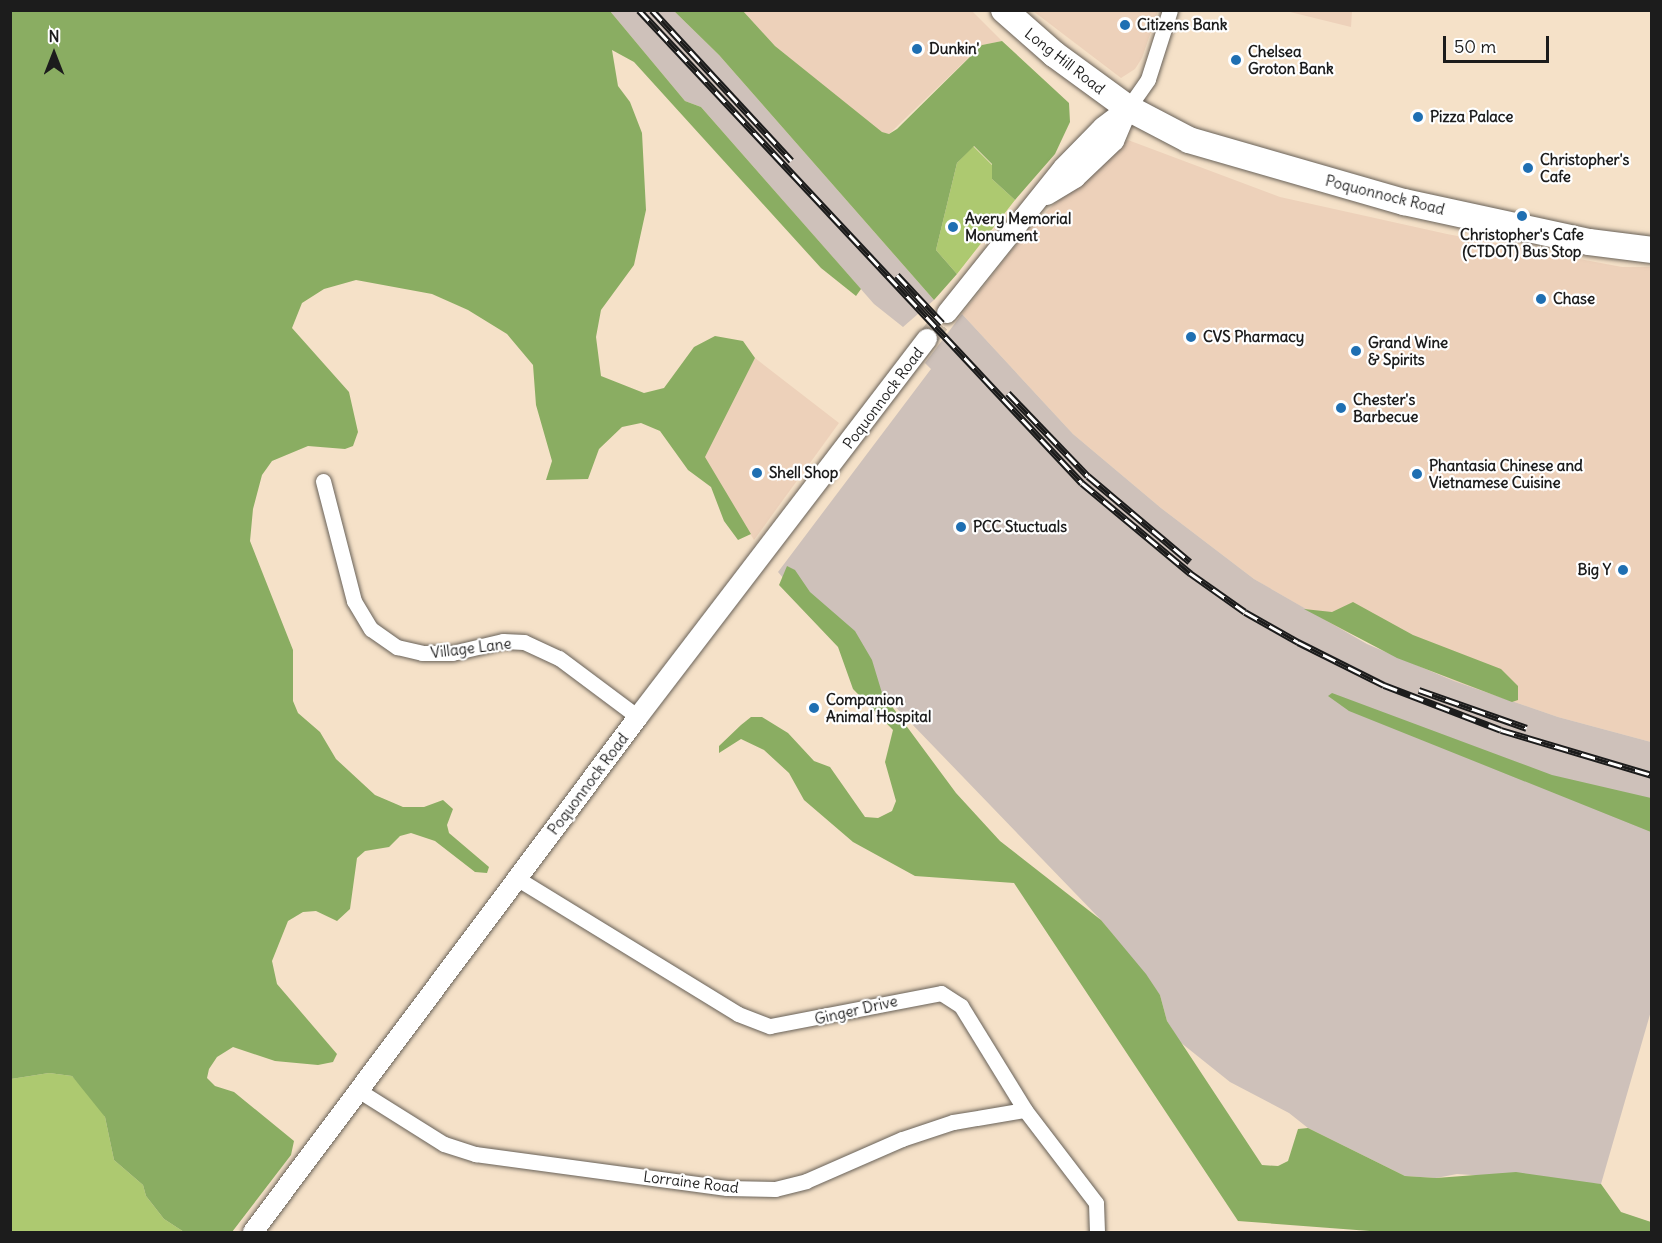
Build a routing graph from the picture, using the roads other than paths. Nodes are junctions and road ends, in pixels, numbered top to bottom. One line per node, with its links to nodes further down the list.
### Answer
1 (1004, 10): 3 (main road, Long Hill Road)
2 (1170, 10): 3 (street)
3 (1128, 108): 4 (main road, Poquonnock Road); 5 (street)
4 (1652, 250)
5 (947, 313)
6 (927, 339): 8 (street, Poquonnock Road)
7 (323, 482): 8 (street, Village Lane)
8 (638, 717): 9 (street, Poquonnock Road)
9 (518, 879): 10 (street, Poquonnock Road); 11 (street, Ginger Drive)
10 (361, 1092): 11 (street, Lorraine Road); 12 (street, Poquonnock Road)
11 (1025, 1110): 13 (street, Ginger Drive)
12 (254, 1233)
13 (1097, 1233)

